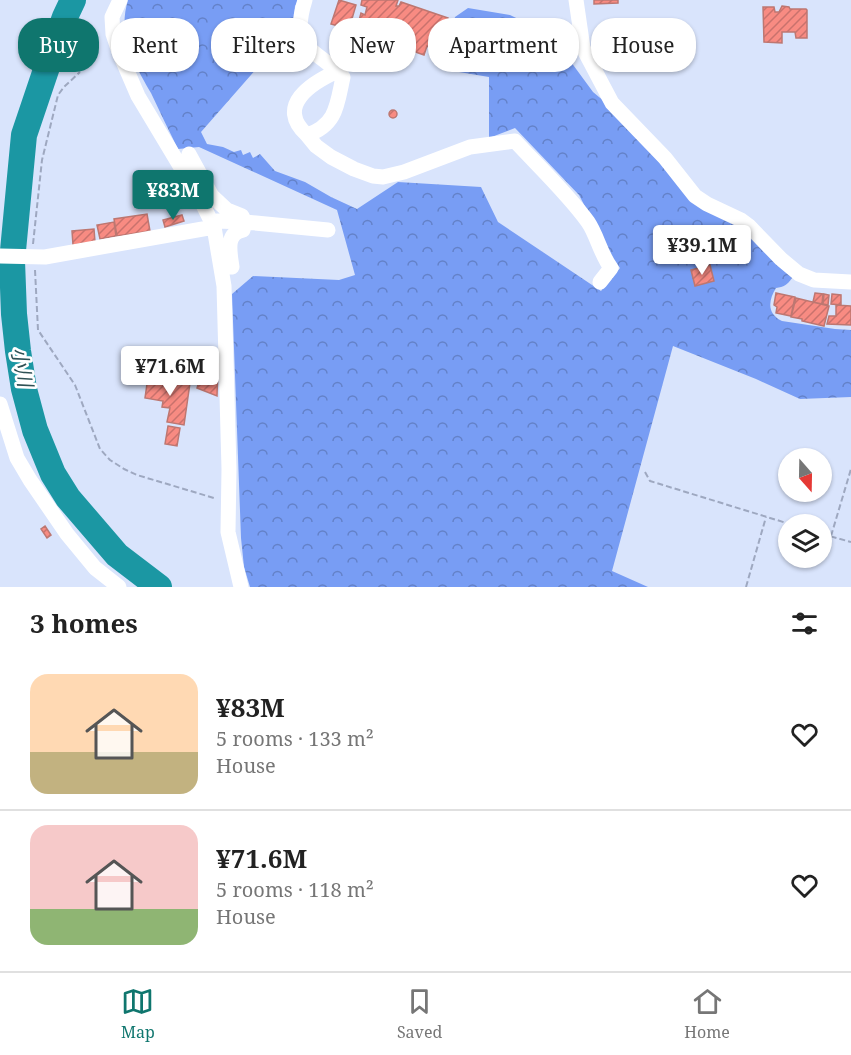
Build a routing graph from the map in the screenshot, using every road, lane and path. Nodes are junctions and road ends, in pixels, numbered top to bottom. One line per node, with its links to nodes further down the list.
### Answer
1 (120, 0): 11 (street)
2 (305, 0): 4 (street)
3 (576, 0): 17 (street)
4 (329, 64)
5 (81, 72): 14 (path)
6 (336, 72): 8 (street)
7 (339, 72): 8 (street)
8 (307, 135): 16 (street)
9 (189, 154): 10 (street)
10 (245, 222): 11 (street); 12 (street); 15 (street)
11 (213, 225): 14 (street); 21 (street)
12 (328, 230)
13 (0, 256): 14 (street)
14 (31, 256): 21 (path)
15 (232, 267)
16 (600, 282)
17 (851, 282)
18 (0, 404): 27 (street)
19 (851, 469): 24 (path)
20 (645, 472): 22 (path)
21 (229, 502): 28 (street)
22 (766, 517): 23 (path); 29 (path)
23 (778, 521)
24 (832, 533)
25 (832, 536): 26 (path)
26 (851, 542)
27 (118, 587)
28 (240, 587)
29 (746, 587)

